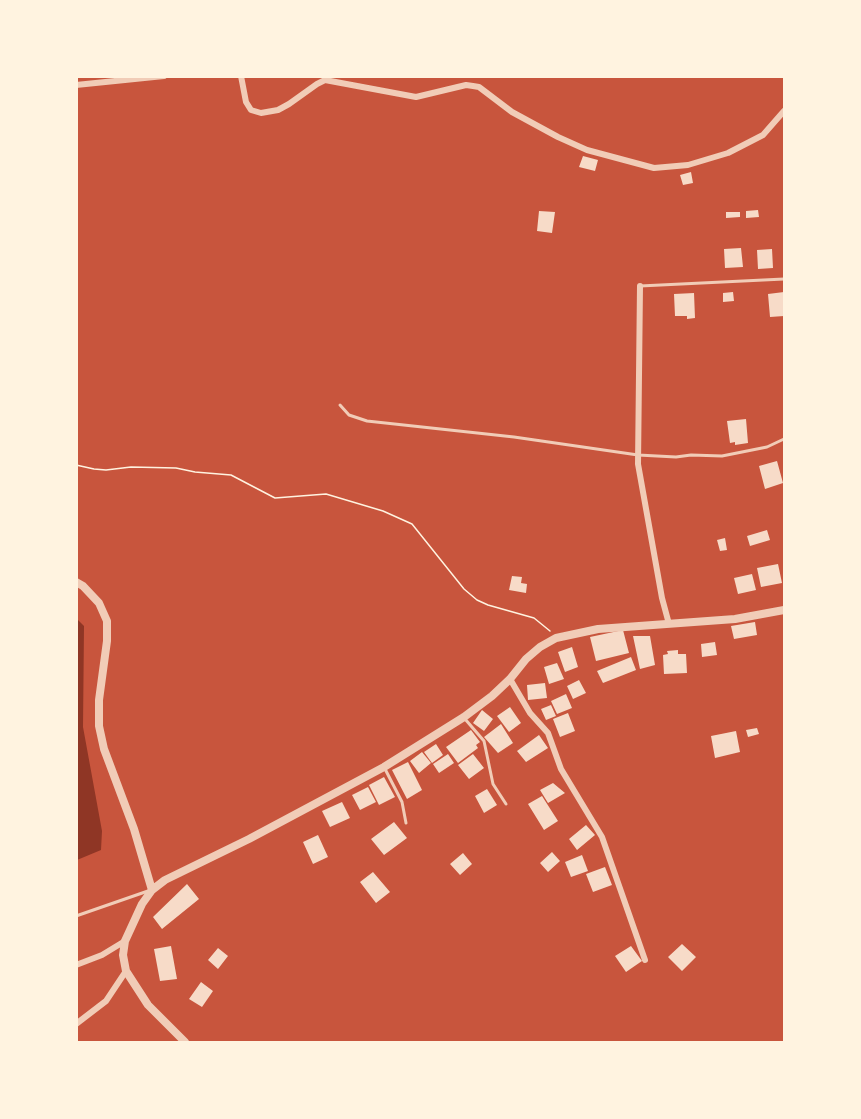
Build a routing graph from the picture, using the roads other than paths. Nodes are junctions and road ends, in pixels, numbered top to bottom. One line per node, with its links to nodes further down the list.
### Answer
1 (164, 76): 3 (street)
2 (241, 76): 4 (street)
3 (76, 85)
4 (784, 111)
5 (784, 279): 6 (lane)
6 (640, 286): 9 (street)
7 (340, 405): 9 (lane)
8 (784, 439): 9 (lane)
9 (638, 455): 12 (street)
10 (76, 582): 18 (street)
11 (784, 610): 12 (street)
12 (669, 624): 13 (street)
13 (510, 679): 14 (street); 21 (street)
14 (464, 717): 15 (street); 16 (lane)
15 (384, 767): 17 (lane); 18 (street)
16 (506, 804)
17 (406, 823)
18 (152, 890): 19 (lane); 20 (street)
19 (76, 916)
20 (125, 941): 22 (street); 23 (street)
21 (645, 960)
22 (76, 965)
23 (126, 971): 24 (street); 25 (street)
24 (76, 1024)
25 (185, 1042)

